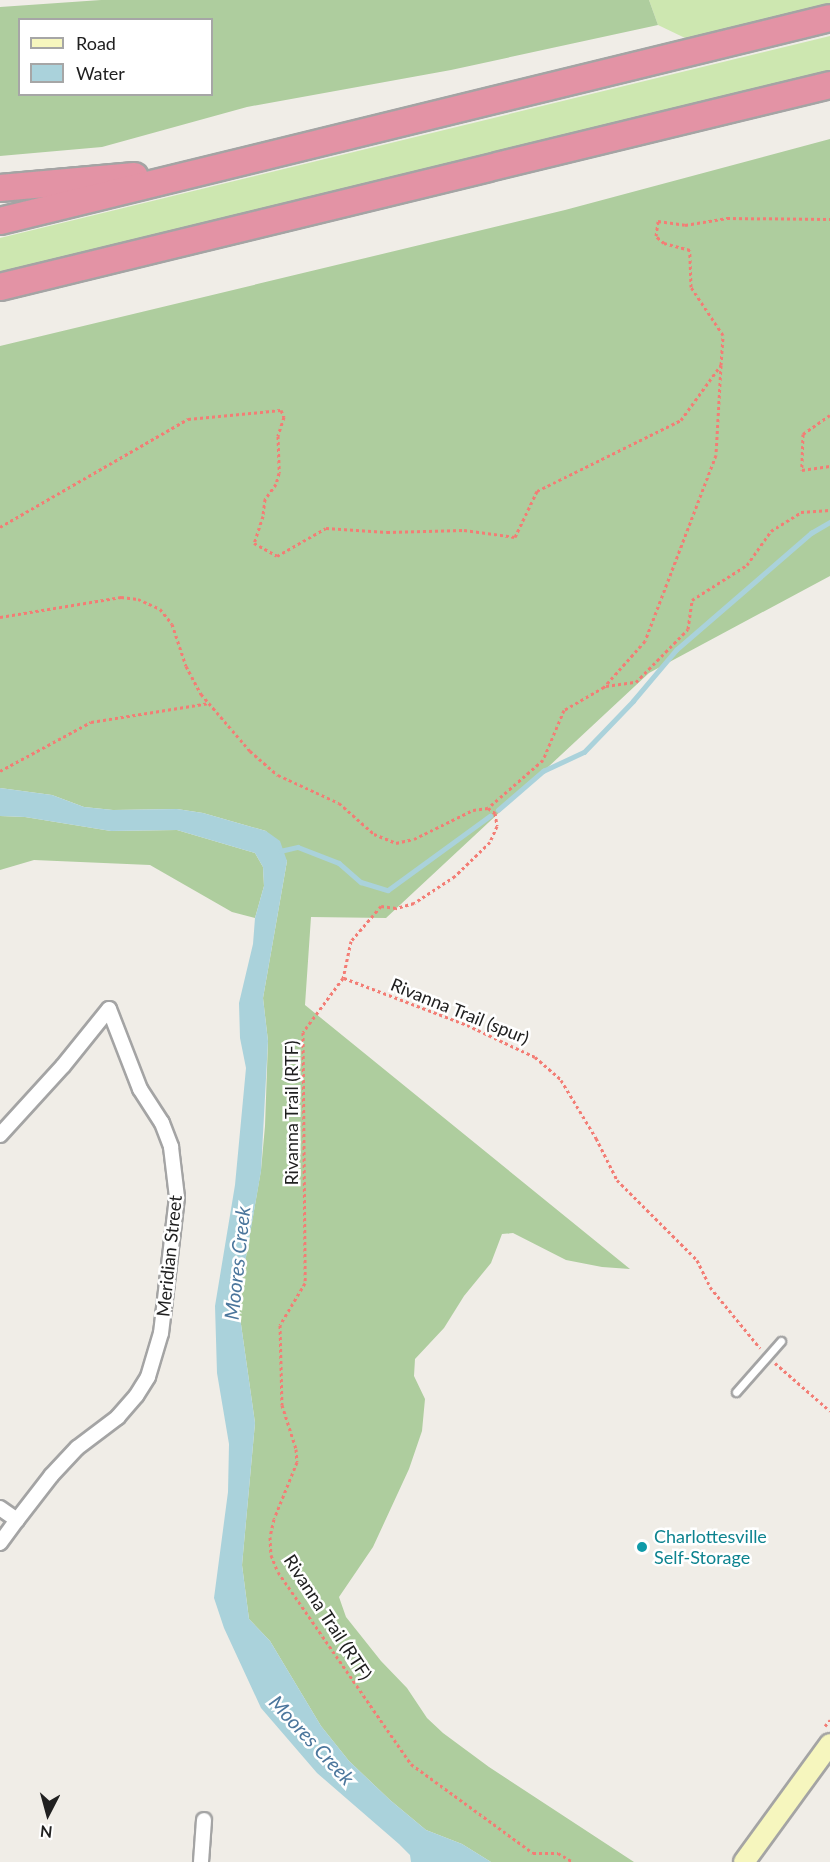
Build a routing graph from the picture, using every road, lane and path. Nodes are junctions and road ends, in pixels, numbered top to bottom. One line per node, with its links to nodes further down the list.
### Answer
1 (830, 18): 3 (highway)
2 (830, 85): 7 (highway)
3 (195, 173): 4 (highway); 6 (highway)
4 (0, 188)
5 (830, 219): 8 (path)
6 (0, 221)
7 (0, 287)
8 (721, 365): 12 (path); 14 (path)
9 (830, 415): 10 (path)
10 (830, 466)
11 (830, 510): 14 (path)
12 (0, 527)
13 (0, 617): 15 (path)
14 (604, 687): 17 (path)
15 (210, 703): 16 (path); 17 (path)
16 (0, 771)
17 (488, 808): 18 (path, Rivanna Trail (RTF))
18 (343, 978): 21 (path, Rivanna Trail (spur)); 30 (path, Rivanna Trail (RTF))
19 (0, 1135): 25 (street, Meridian Street)
20 (781, 1341): 21 (lane)
21 (767, 1356): 22 (lane); 23 (path, Rivanna Trail (spur))
22 (736, 1392)
23 (830, 1411)
24 (0, 1508): 25 (street)
25 (17, 1520): 26 (street, Meridian Street)
26 (0, 1543)
27 (830, 1744): 31 (main road)
28 (204, 1820): 29 (street)
29 (201, 1862)
30 (573, 1862)
31 (744, 1862)

